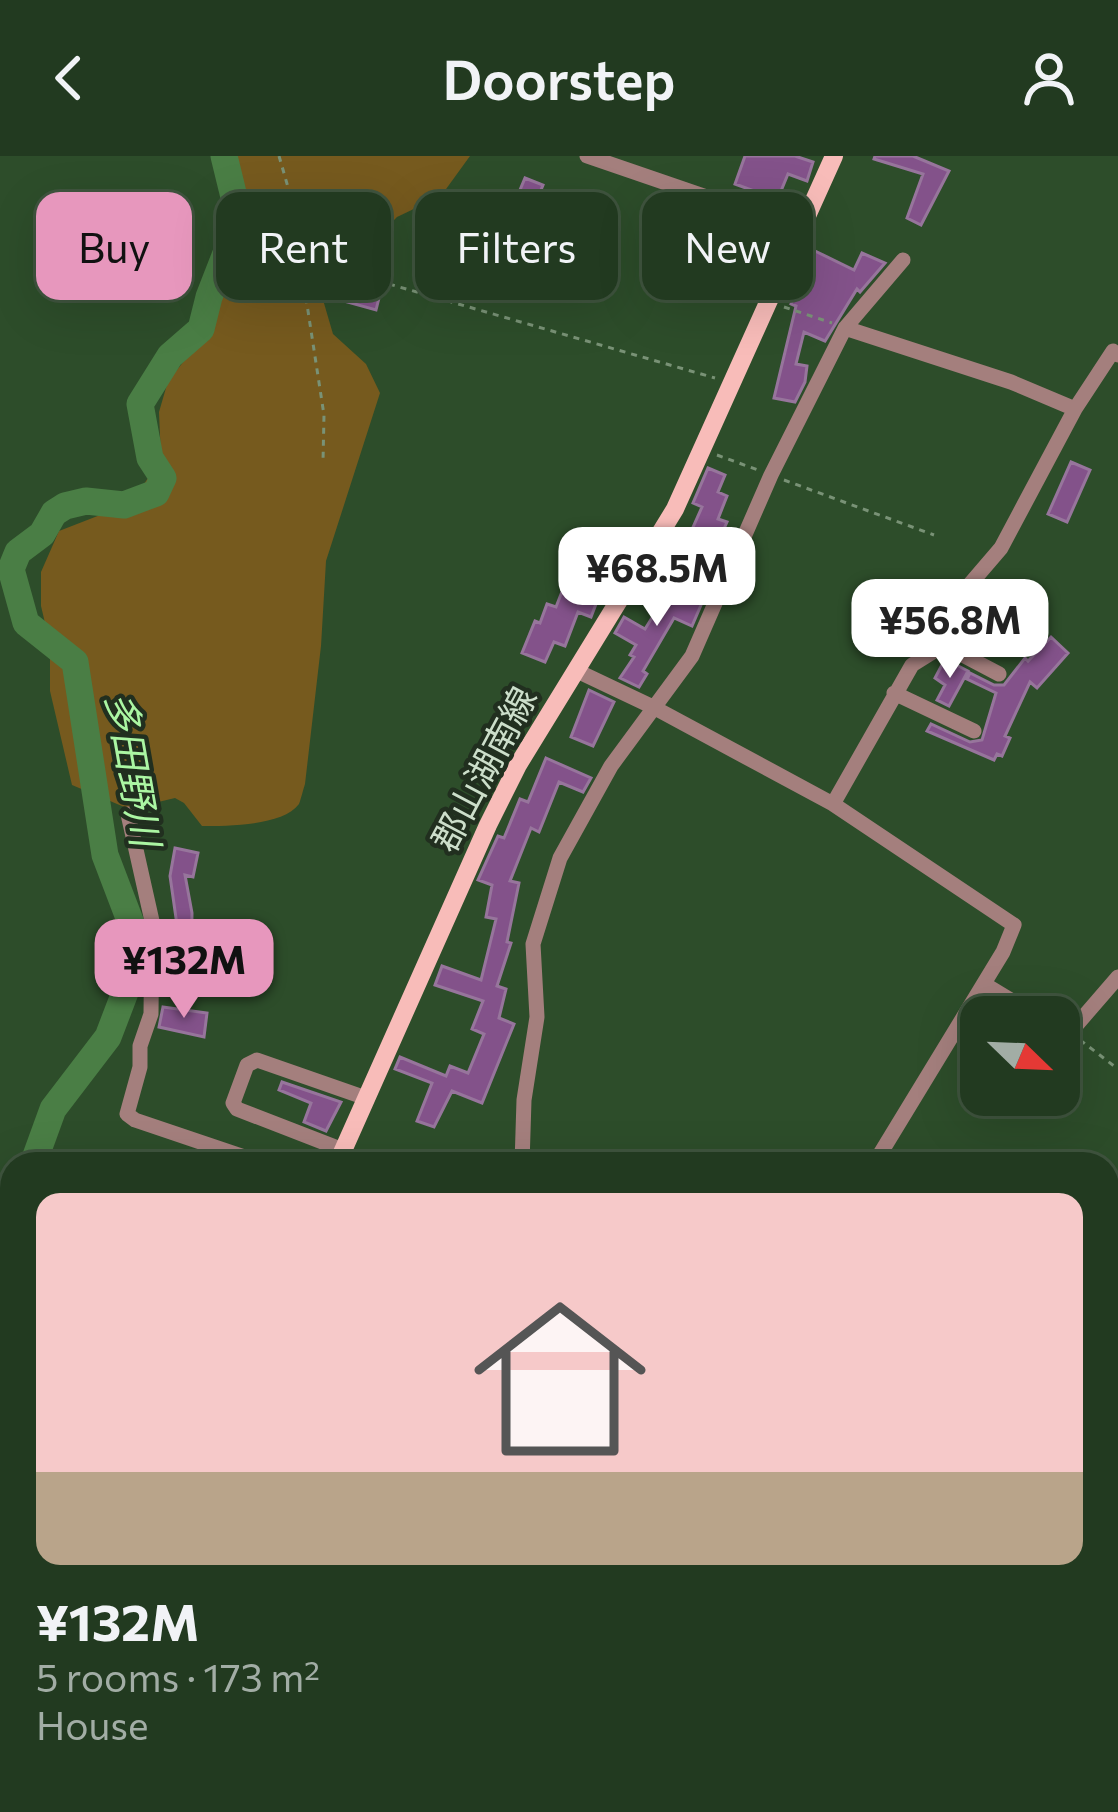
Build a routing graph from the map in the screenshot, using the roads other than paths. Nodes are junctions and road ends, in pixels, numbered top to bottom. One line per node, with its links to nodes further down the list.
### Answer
1 (587, 156): 3 (street)
2 (834, 156): 4 (main road, 郡山湖南線)
3 (692, 192)
4 (813, 206)
5 (903, 260): 7 (street)
6 (772, 300): 11 (main road, 郡山湖南線)
7 (845, 328): 9 (street); 14 (street)
8 (1118, 355): 9 (street)
9 (1075, 409): 10 (street)
10 (944, 645): 12 (street); 13 (street)
11 (575, 670): 14 (street); 22 (main road, 郡山湖南線)
12 (1000, 674)
13 (894, 693): 15 (street); 16 (street)
14 (653, 707): 16 (street); 26 (street)
15 (974, 731)
16 (833, 804): 19 (street)
17 (128, 814): 23 (street)
18 (1118, 977): 21 (street)
19 (985, 984): 20 (street); 27 (street)
20 (1005, 996)
21 (1080, 1014)
22 (366, 1098): 24 (street); 25 (main road, 郡山湖南線)
23 (230, 1152)
24 (329, 1152)
25 (342, 1152)
26 (522, 1152)
27 (881, 1152)

